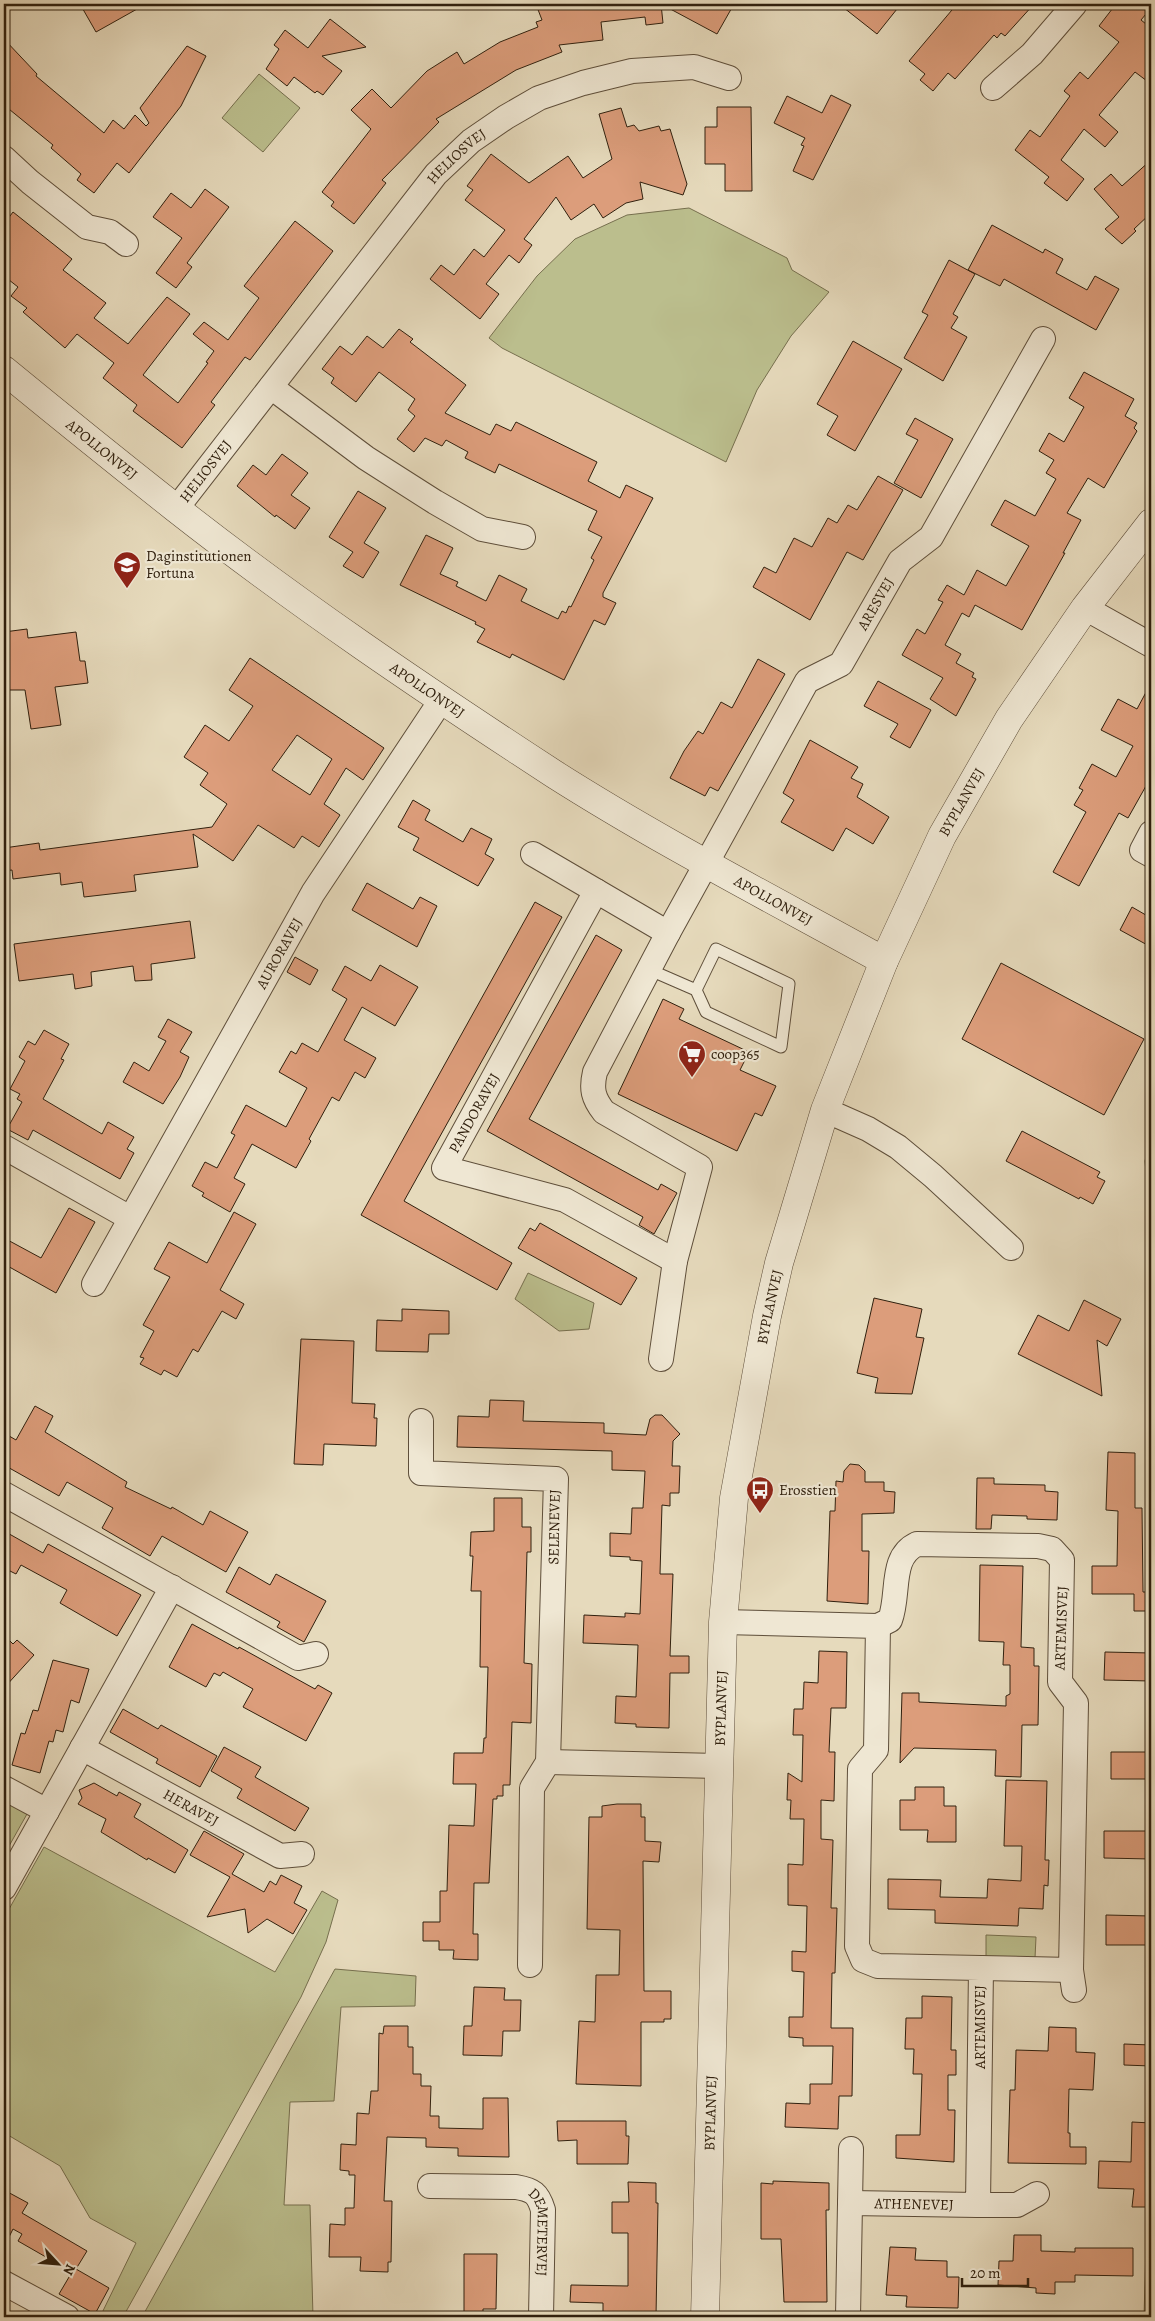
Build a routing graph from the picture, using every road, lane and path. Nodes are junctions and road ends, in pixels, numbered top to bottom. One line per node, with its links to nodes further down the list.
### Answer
1 (1076, 4): 3 (street)
2 (729, 78): 8 (street, HELIOSVEJ)
3 (992, 88)
4 (4, 158): 5 (street)
5 (126, 244)
6 (1043, 340): 18 (street, ARESVEJ)
7 (4, 370): 9 (street, APOLLONVEJ)
8 (271, 387): 9 (street, HELIOSVEJ); 11 (street)
9 (176, 509): 14 (street, APOLLONVEJ)
10 (1151, 523): 12 (street, BYPLANVEJ)
11 (523, 537)
12 (1085, 608): 13 (street); 21 (street, BYPLANVEJ)
13 (1151, 645)
14 (442, 699): 18 (street, APOLLONVEJ); 26 (street, AURORAVEJ)
15 (1151, 833): 17 (street)
16 (533, 854): 19 (street)
17 (1151, 855)
18 (707, 862): 20 (street); 21 (street, APOLLONVEJ)
19 (596, 891): 20 (street); 28 (street, PANDORAVEJ)
20 (668, 933): 22 (street)
21 (884, 961): 24 (street, BYPLANVEJ)
22 (650, 970): 23 (lane); 28 (street)
23 (696, 990): 23 (lane)
24 (825, 1110): 27 (street); 34 (street, BYPLANVEJ)
25 (4, 1147): 26 (street)
26 (130, 1218): 29 (street, AURORAVEJ)
27 (1010, 1248)
28 (675, 1261): 30 (street)
29 (94, 1284)
30 (661, 1359)
31 (421, 1421): 38 (street, SELENEVEJ)
32 (4, 1494): 33 (street)
33 (172, 1587): 36 (street); 37 (street)
34 (722, 1622): 35 (street); 39 (street, BYPLANVEJ)
35 (878, 1626): 45 (street, ARTEMISVEJ); 45 (street, ARTEMISVEJ)
36 (316, 1654)
37 (82, 1748): 41 (street); 42 (street, HERAVEJ)
38 (548, 1762): 39 (street); 44 (street, SELENEVEJ)
39 (718, 1766): 54 (street, BYPLANVEJ)
40 (4, 1788): 41 (street)
41 (46, 1811): 43 (street)
42 (302, 1854)
43 (4, 1888)
44 (530, 1965)
45 (981, 1968): 50 (street, ARTEMISVEJ)
46 (851, 2149): 49 (street)
47 (430, 2186): 53 (street, DEMETERVEJ)
48 (1037, 2194): 50 (street, ATHENEVEJ)
49 (850, 2203): 50 (street, ATHENEVEJ); 55 (street)
50 (978, 2205)
51 (4, 2282): 52 (street)
52 (67, 2317)
53 (541, 2317)
54 (705, 2317)
55 (848, 2317)

